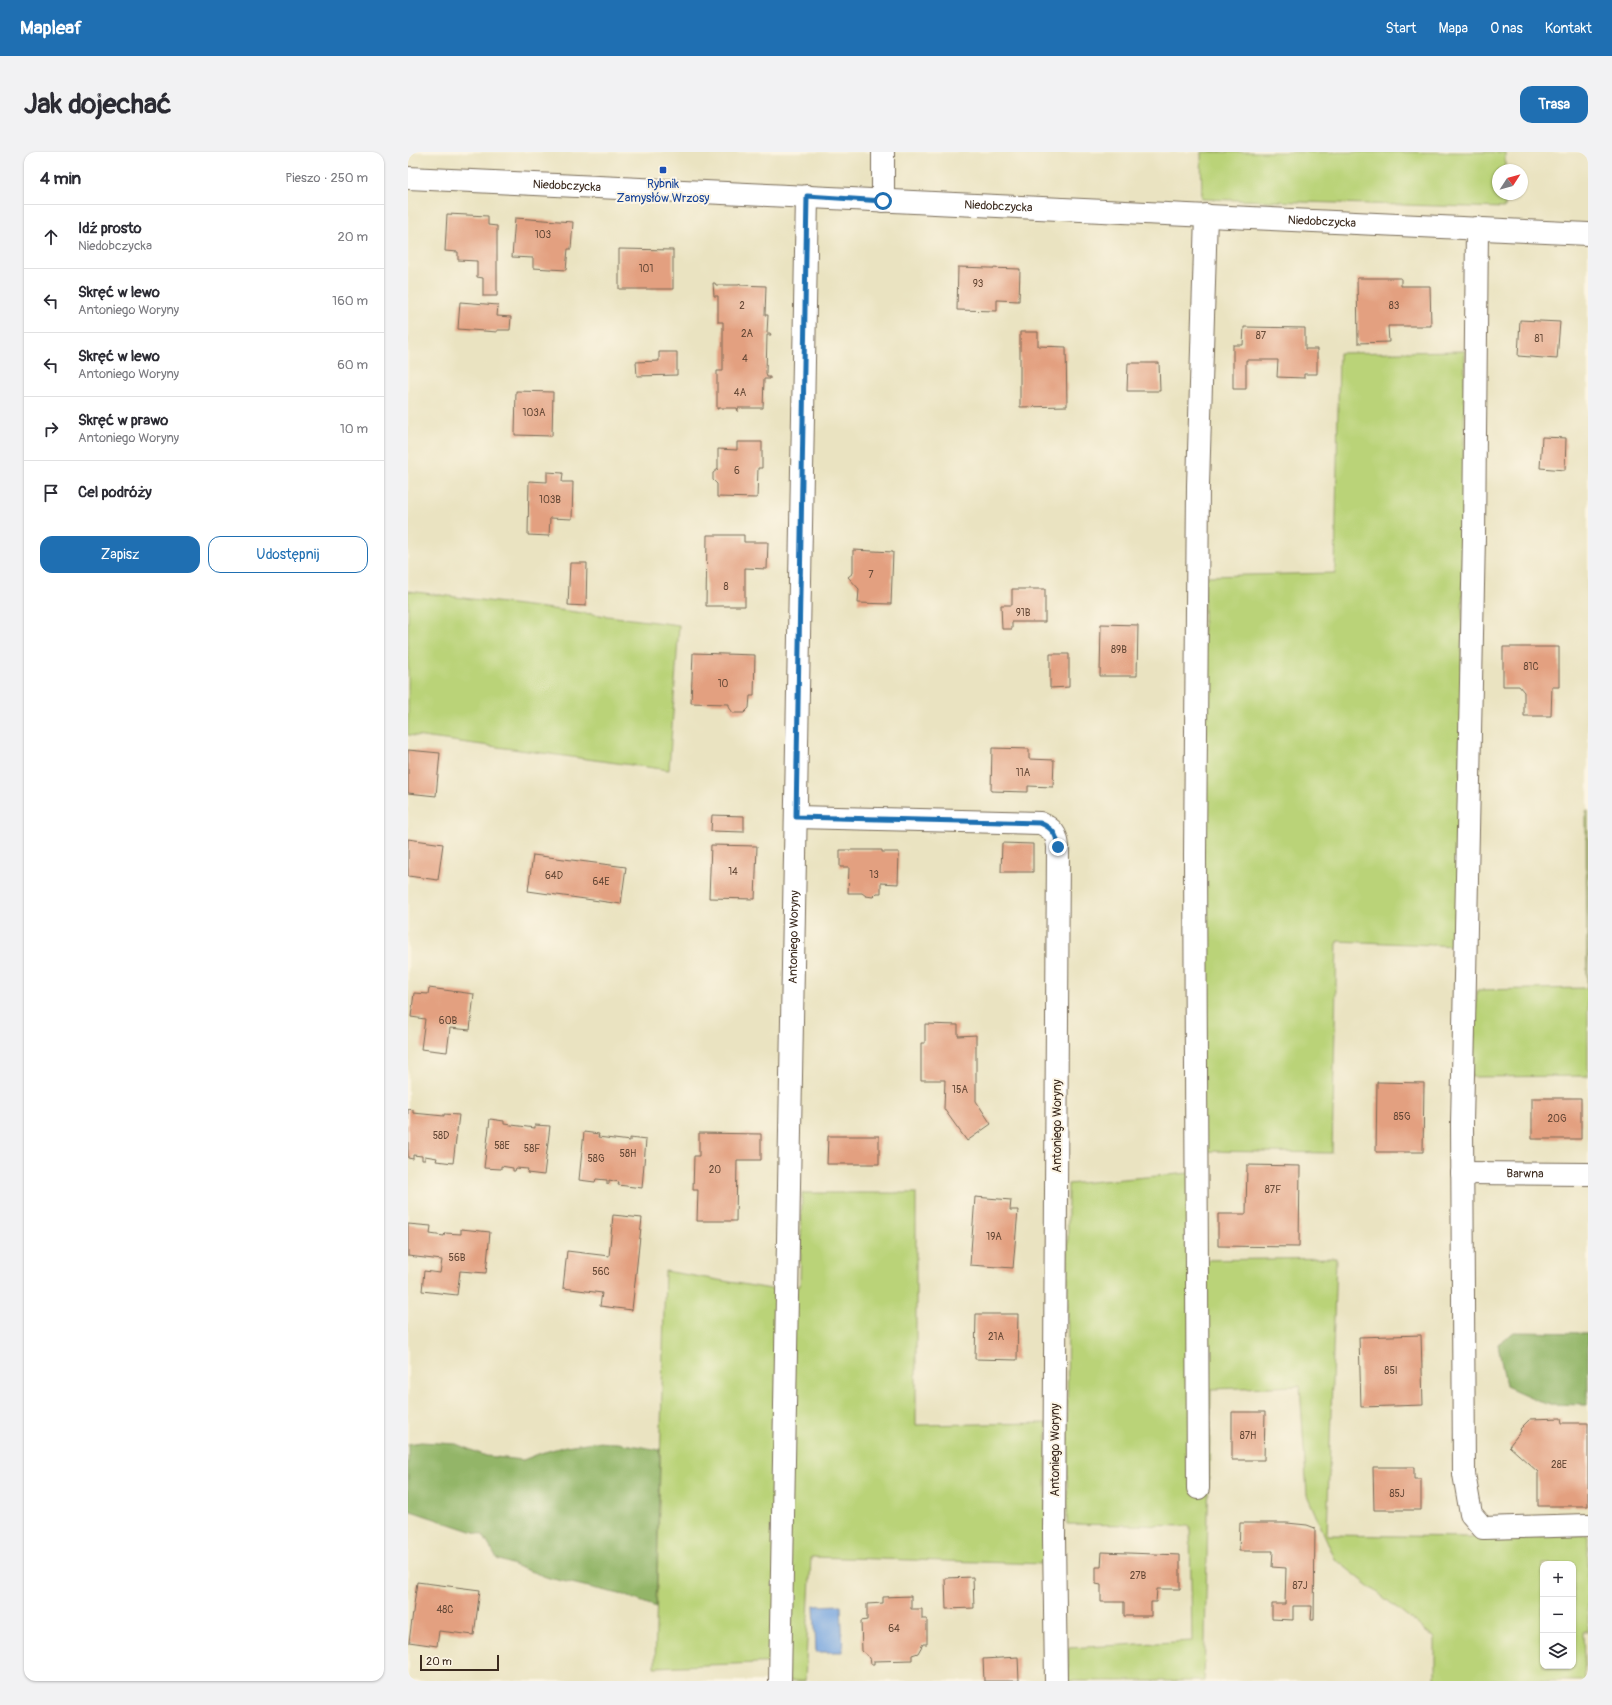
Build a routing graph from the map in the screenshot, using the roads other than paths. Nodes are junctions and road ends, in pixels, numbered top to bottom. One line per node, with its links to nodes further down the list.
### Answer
1 (883, 152): 4 (street)
2 (408, 178): 3 (street, Niedobczycka)
3 (807, 196): 4 (street, Niedobczycka); 8 (street, Antoniego Woryny)
4 (883, 201): 5 (street, Niedobczycka)
5 (1206, 215): 6 (street, Niedobczycka); 11 (street)
6 (1477, 228): 7 (street, Niedobczycka); 9 (street)
7 (1588, 234)
8 (796, 817): 13 (street, Antoniego Woryny); 14 (street, Antoniego Woryny)
9 (1462, 1173): 10 (street, Barwna); 12 (street)
10 (1588, 1174)
11 (1198, 1488)
12 (1588, 1525)
13 (780, 1681)
14 (1056, 1681)

